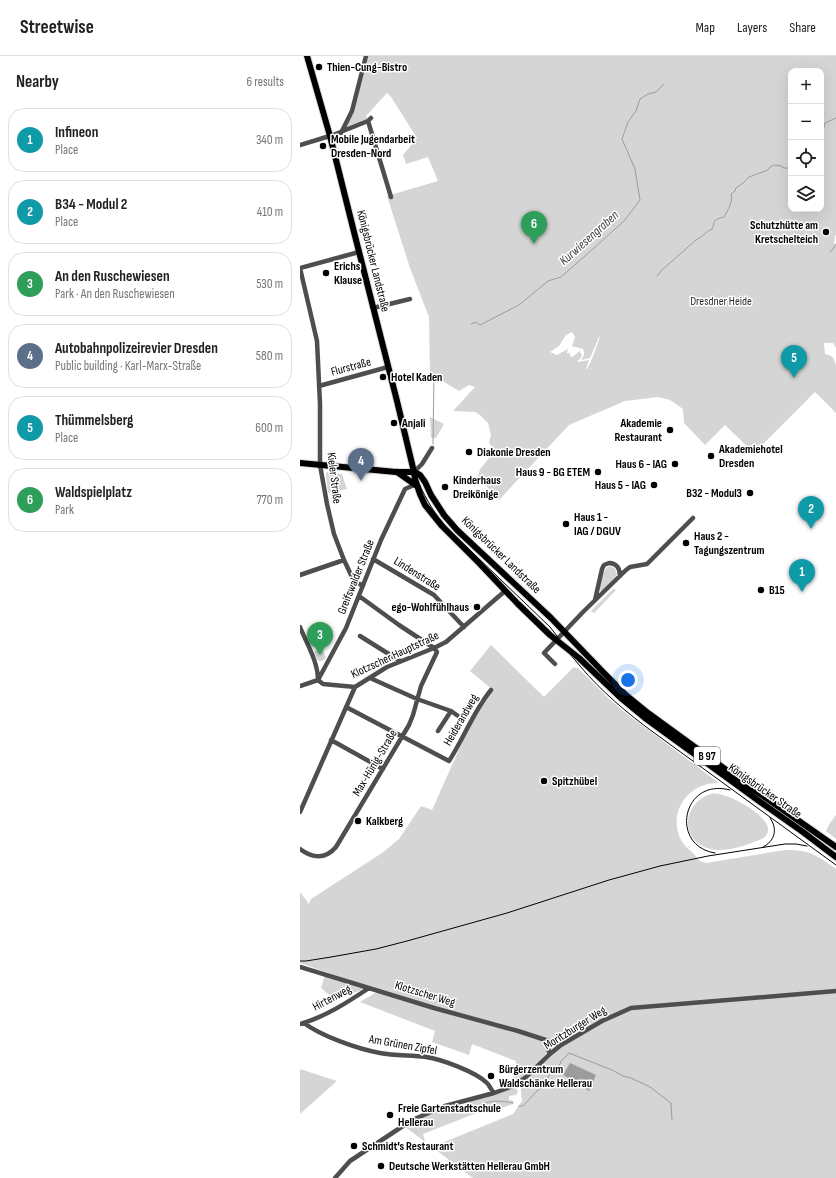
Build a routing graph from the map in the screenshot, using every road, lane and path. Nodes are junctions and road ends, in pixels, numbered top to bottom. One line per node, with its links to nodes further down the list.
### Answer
1 (307, 56): 4 (main road, Königsbrücker Landstraße)
2 (366, 56): 3 (street)
3 (341, 133): 4 (street); 6 (street)
4 (330, 136): 5 (street); 7 (main road, Königsbrücker Landstraße)
5 (300, 145)
6 (390, 197)
7 (359, 252): 8 (street); 10 (main road, Königsbrücker Landstraße)
8 (300, 268): 12 (street, Kieler Straße)
9 (410, 299): 10 (street)
10 (373, 308): 11 (main road, Königsbrücker Landstraße)
11 (388, 367): 12 (street, Flurstraße); 17 (main road, Königsbrücker Landstraße)
12 (319, 386): 15 (street, Kieler Straße)
13 (432, 448): 17 (street)
14 (300, 463): 15 (main road)
15 (320, 465): 16 (main road); 21 (street, Kieler Straße)
16 (396, 472): 17 (main road); 18 (main road)
17 (414, 472): 18 (main road, B 97); 30 (main road, Königsbrücker Landstraße / B 97)
18 (413, 487): 20 (street, Greifswalder Straße); 25 (main road, Königsbrücker Landstraße / B 97)
19 (693, 518): 23 (street)
20 (373, 559): 24 (street, Greifswalder Straße); 29 (street, Lindenstraße)
21 (344, 560): 22 (street); 24 (street, Kieler Straße)
22 (300, 574)
23 (620, 576): 27 (street); 27 (street)
24 (363, 586): 26 (street, Greifswalder Straße)
25 (505, 591): 29 (street, Klotzscher Hauptstraße); 32 (main road, Königsbrücker Landstraße / B 97)
26 (359, 596): 33 (street); 36 (street, Greifswalder Straße)
27 (594, 601): 30 (street)
28 (300, 627): 35 (street)
29 (464, 627): 33 (street, Klotzscher Hauptstraße)
30 (564, 632): 32 (street); 52 (main road, Königsbrücker Straße / B 97)
31 (360, 636): 34 (street)
32 (557, 640): 37 (street); 53 (main road, Königsbrücker Straße / B 97)
33 (434, 648): 34 (street, Klotzscher Hauptstraße); 43 (street, Max-Hünig-Straße)
34 (400, 661): 38 (street, Klotzscher Hauptstraße)
35 (314, 663): 36 (street); 39 (street)
36 (327, 664): 39 (street, Greifswalder Straße)
37 (554, 664)
38 (370, 678): 41 (street, Klotzscher Hauptstraße); 43 (street)
39 (318, 680): 40 (street); 41 (street, Klotzscher Hauptstraße)
40 (300, 686)
41 (355, 686): 44 (street)
42 (491, 690): 48 (street, Heiderandweg)
43 (417, 699): 45 (street); 48 (street, Max-Hünig-Straße)
44 (346, 707): 48 (street); 49 (street)
45 (451, 711): 46 (street); 47 (street)
46 (461, 718)
47 (438, 731)
48 (403, 737): 50 (street, Max-Hünig-Straße)
49 (331, 740): 50 (street); 51 (street)
50 (382, 769): 55 (street, Max-Hünig-Straße)
51 (300, 812)
52 (816, 833): 53 (street); 54 (main road, Königsbrücker Straße / B 97)
53 (812, 839): 56 (main road, Königsbrücker Straße / B 97)
54 (836, 847)
55 (300, 849)
56 (836, 857)
57 (300, 967): 58 (street, Klotzscher Weg)
58 (369, 988): 60 (street, Hirtenweg); 61 (street, Klotzscher Weg)
59 (836, 991): 62 (street, Moritzburger Weg)
60 (302, 1024): 64 (street, Am Grünen Zipfel)
61 (545, 1041): 62 (street, Klotzscher Weg); 63 (street)
62 (561, 1046): 63 (street, Moritzburger Weg)
63 (550, 1054): 64 (street, Moritzburger Weg)
64 (494, 1093): 65 (street, Moritzburger Weg)
65 (335, 1178)

